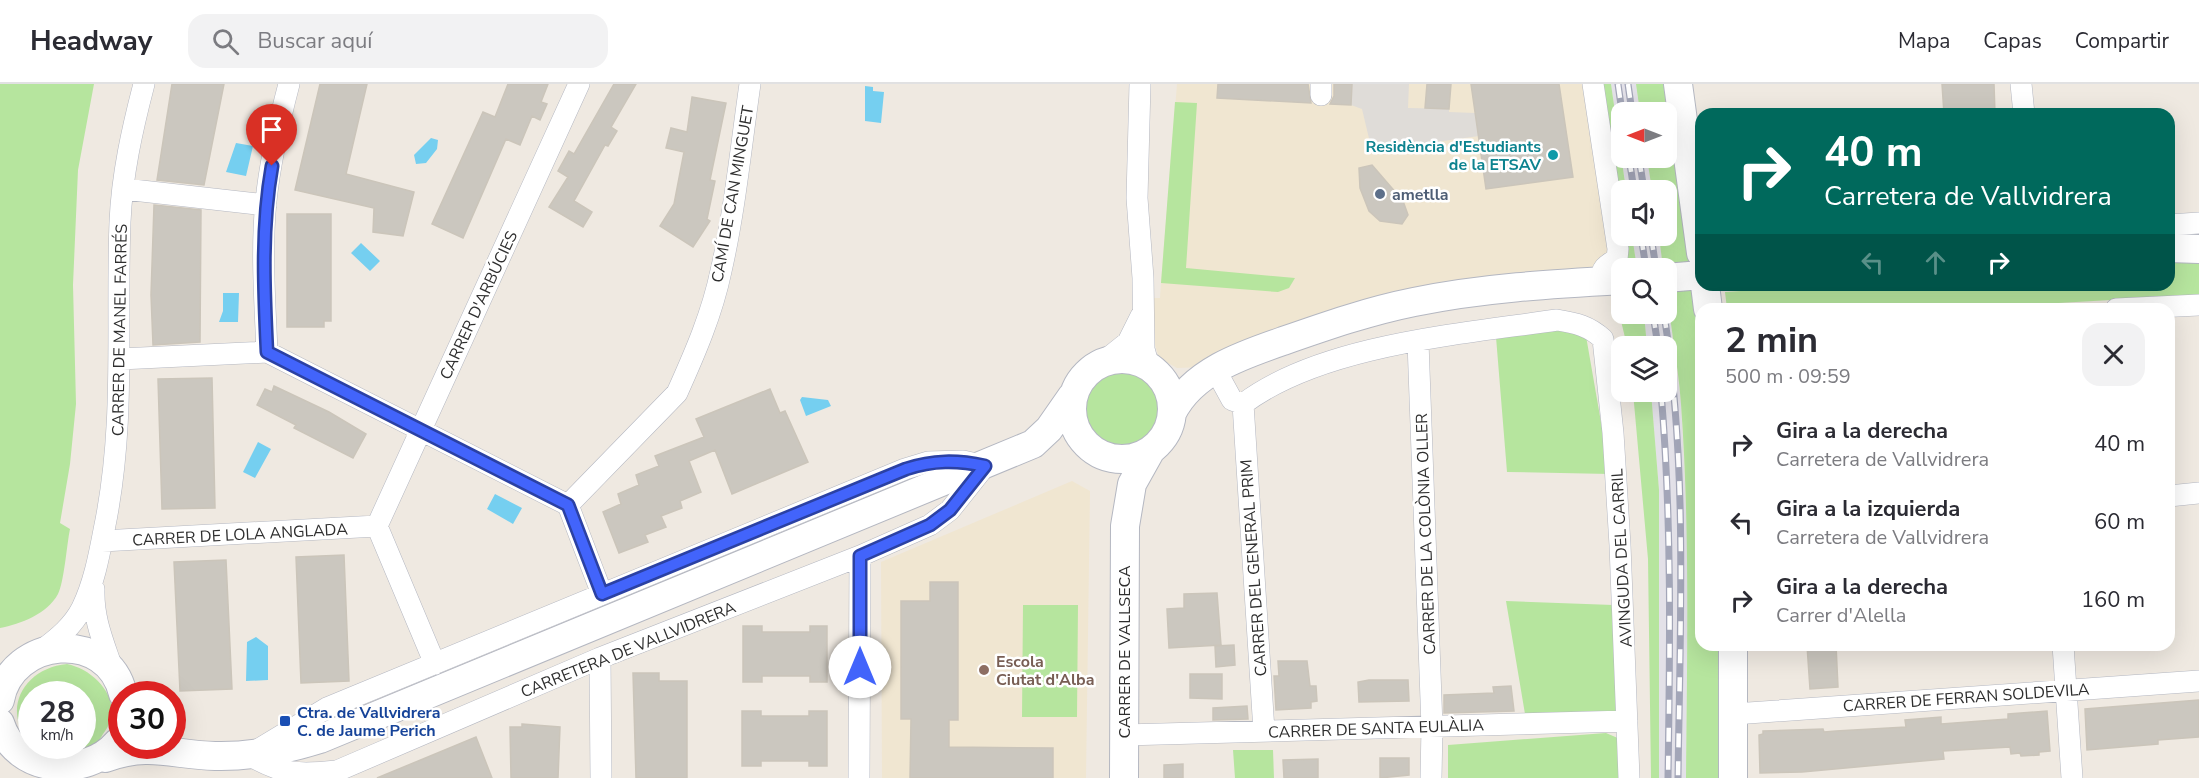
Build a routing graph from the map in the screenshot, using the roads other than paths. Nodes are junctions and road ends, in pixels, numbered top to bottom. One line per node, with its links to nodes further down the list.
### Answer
1 (144, 84): 10 (street, CARRER DE MANEL FARRÉS)
2 (290, 84): 11 (street)
3 (579, 84): 32 (street, CARRER D'ARBÚCIES)
4 (750, 84): 39 (street, CAMÍ DE CAN MINGUET)
5 (1140, 84): 22 (street)
6 (1593, 84): 15 (street)
7 (1678, 84): 12 (main road)
8 (2021, 84): 9 (street)
9 (2023, 108)
10 (124, 189): 11 (street); 25 (street, CARRER DE MANEL FARRÉS)
11 (266, 205): 24 (street)
12 (1695, 209)
13 (2175, 230): 14 (street)
14 (2192, 243)
15 (1617, 258)
16 (1611, 264): 19 (street)
17 (1695, 276): 18 (main road)
18 (1677, 277)
19 (1611, 281): 28 (main road)
20 (2199, 304): 21 (street)
21 (2175, 305)
22 (1142, 313): 26 (street); 27 (street)
23 (1418, 342): 30 (street); 57 (street, AVINGUDA DEL CARRIL); 59 (street, CARRER DE LA COLÒNIA OLLER)
24 (267, 352): 25 (street); 32 (street)
25 (120, 359): 42 (street, CARRER DE MANEL FARRÉS)
26 (1103, 362): 27 (main road); 29 (main road)
27 (1152, 369): 28 (main road); 31 (main road)
28 (1215, 369): 30 (street); 31 (main road)
29 (1072, 396): 33 (main road, CARRETERA DE VALLVIDRERA); 34 (main road)
30 (1243, 404): 60 (street, CARRER DEL GENERAL PRIM)
31 (1172, 413): 35 (main road)
32 (421, 430): 39 (street); 40 (street, CARRER D'ARBÚCIES)
33 (1033, 444): 34 (main road, CARRETERA DE VALLVIDRERA); 36 (main road, CARRETERA DE VALLVIDRERA)
34 (1092, 450): 35 (main road); 41 (main road)
35 (1151, 450): 41 (main road)
36 (985, 466): 43 (street, CARRETERA DE VALLVIDRERA); 45 (street); 65 (main road, CARRETERA DE VALLVIDRERA)
37 (2199, 493): 38 (street)
38 (2175, 495)
39 (568, 505): 45 (street)
40 (377, 526): 42 (street, CARRER DE LOLA ANGLADA); 50 (street)
41 (1125, 526): 61 (main road, CARRER DE VALLSECA)
42 (102, 541): 44 (street, CARRER DE MANEL FARRÉS)
43 (860, 556): 49 (street, CARRETERA DE VALLVIDRERA); 71 (street)
44 (94, 576): 48 (street, CARRER DE MANEL FARRÉS); 52 (street, CARRER DE MANEL FARRÉS)
45 (602, 594): 50 (street)
46 (1733, 651): 56 (main road)
47 (2063, 651): 54 (street)
48 (22, 658): 51 (main road); 55 (main road)
49 (600, 658): 68 (street, CARRETERA DE VALLVIDRERA); 70 (street)
50 (435, 664): 65 (street)
51 (117, 681)
52 (118, 681)
53 (2199, 681): 54 (street, CARRER DE FERRAN SOLDEVILA)
54 (2066, 689): 56 (street, CARRER DE FERRAN SOLDEVILA); 76 (street)
55 (0, 700)
56 (1734, 714): 75 (main road)
57 (1627, 721): 59 (street, CARRER DE SANTA EULÀLIA); 74 (street, AVINGUDA DEL CARRIL)
58 (0, 723): 64 (main road)
59 (1432, 726): 60 (street, CARRER DE SANTA EULÀLIA); 73 (street, CARRER DE LA COLÒNIA OLLER)
60 (1264, 731): 61 (street, CARRER DE SANTA EULÀLIA)
61 (1124, 735): 72 (main road, CARRER DE VALLSECA)
62 (108, 749): 67 (main road)
63 (186, 751): 65 (main road, CARRETERA DE VALLVIDRERA)
64 (16, 755): 67 (main road, CARRETERA DE VALLVIDRERA); 69 (main road)
65 (249, 755): 68 (street, CARRETERA DE VALLVIDRERA)
66 (111, 759): 67 (main road, CARRETERA DE VALLVIDRERA)
67 (90, 769)
68 (337, 774)
69 (36, 778)
70 (601, 778)
71 (859, 778)
72 (1124, 778)
73 (1431, 778)
74 (1629, 778)
75 (1732, 778)
76 (2073, 778)

